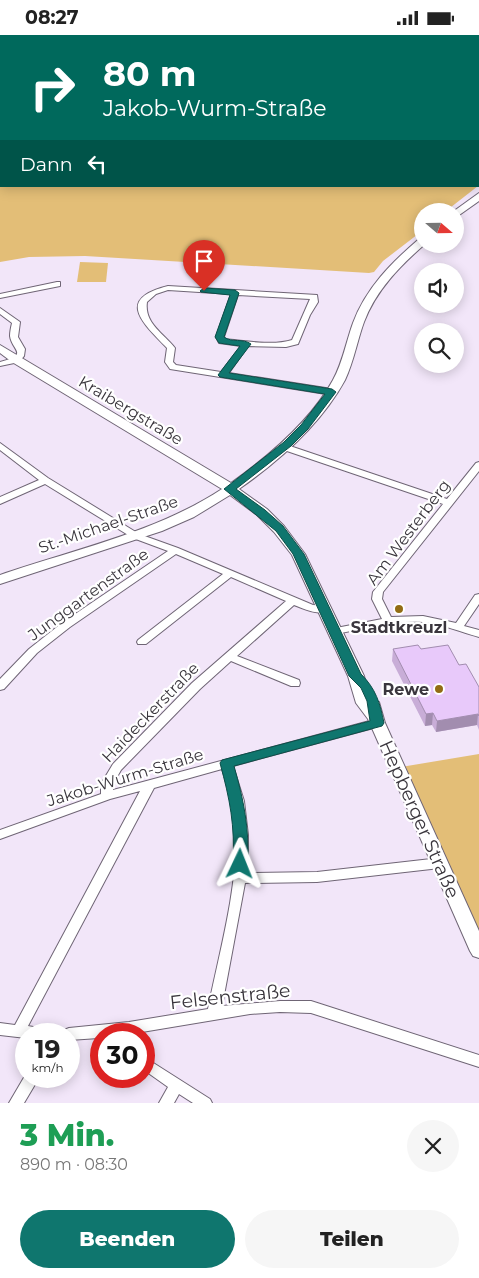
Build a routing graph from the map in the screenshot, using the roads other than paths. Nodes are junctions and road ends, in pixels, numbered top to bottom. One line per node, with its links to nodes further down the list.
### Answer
1 (479, 196): 2 (street)
2 (464, 208)
3 (414, 248): 13 (street, St.-Michael-Straße)
4 (57, 284): 6 (street)
5 (235, 293): 8 (street); 8 (street); 12 (street)
6 (0, 295)
7 (0, 311): 10 (street)
8 (246, 344): 12 (street)
9 (0, 348): 10 (street, Kraibergstraße)
10 (16, 360): 11 (street); 18 (street, Kraibergstraße)
11 (0, 364)
12 (223, 375): 13 (street)
13 (332, 392): 15 (street, St.-Michael-Straße)
14 (0, 446): 17 (street)
15 (284, 447): 18 (street, St.-Michael-Straße); 20 (street)
16 (479, 465): 20 (street, Am Westerberg)
17 (45, 480): 19 (street); 21 (street)
18 (230, 489): 21 (street, St.-Michael-Straße); 27 (street, Hepberger Straße)
19 (0, 501)
20 (448, 502): 28 (street, Am Westerberg)
21 (136, 536): 22 (street); 24 (street, St.-Michael-Straße)
22 (174, 551): 23 (street); 35 (street, Junggartenstraße)
23 (229, 574): 26 (street); 32 (street)
24 (0, 581)
25 (479, 597): 29 (street)
26 (292, 601): 27 (street); 33 (street, Haideckerstraße)
27 (325, 609): 30 (street, Hepberger Straße)
28 (388, 621): 29 (street); 30 (street)
29 (458, 627): 31 (street)
30 (335, 631): 36 (street, Hepberger Straße)
31 (479, 634)
32 (142, 642)
33 (228, 656): 34 (street); 39 (street, Haideckerstraße)
34 (294, 683)
35 (0, 686)
36 (376, 719): 37 (street, Jakob-Wurm-Straße); 41 (street, Hepberger Straße)
37 (226, 763): 38 (street, Jakob-Wurm-Straße); 42 (street)
38 (149, 785): 39 (street, Jakob-Wurm-Straße); 45 (street)
39 (107, 796): 40 (street, Jakob-Wurm-Straße)
40 (0, 835)
41 (440, 863): 42 (street); 43 (street, Hepberger Straße)
42 (240, 878): 44 (street)
43 (479, 950)
44 (214, 1013): 46 (street, Felsenstraße); 49 (street, Felsenstraße)
45 (23, 1023)
46 (155, 1024)
47 (0, 1029): 48 (street)
48 (15, 1032)
49 (479, 1061)
50 (155, 1070): 51 (street)
51 (177, 1085): 54 (street); 55 (street)
52 (25, 1088): 53 (street)
53 (16, 1103)
54 (166, 1103)
55 (205, 1103)

